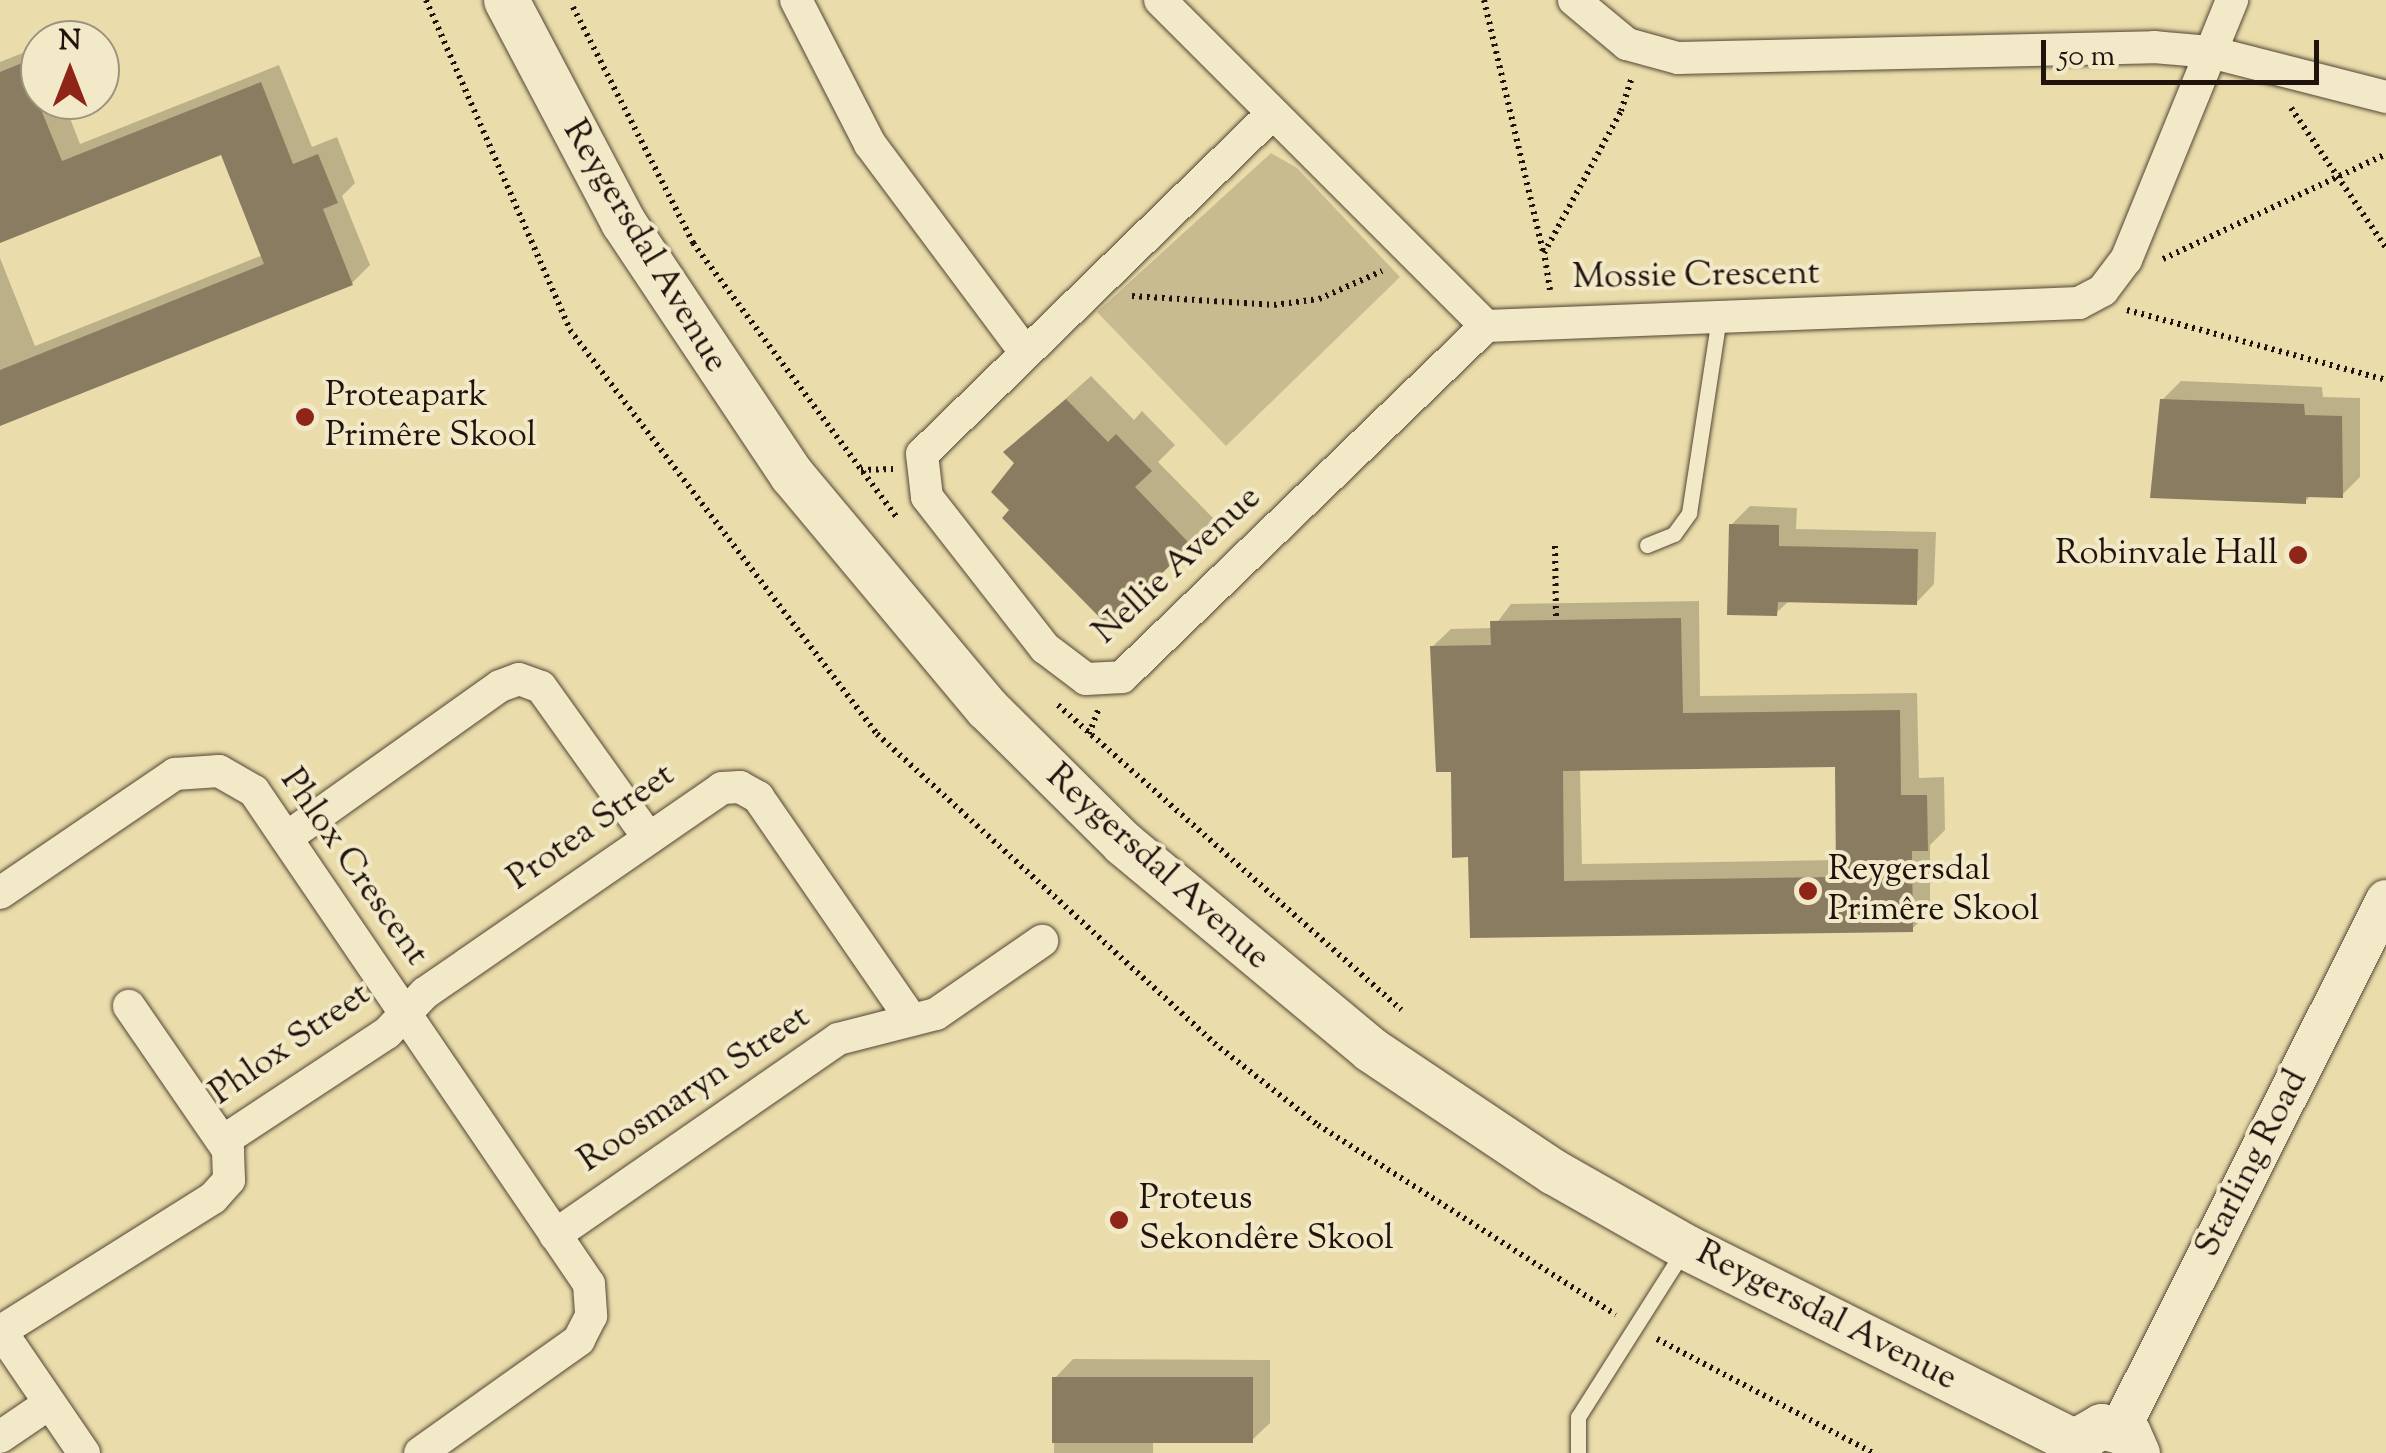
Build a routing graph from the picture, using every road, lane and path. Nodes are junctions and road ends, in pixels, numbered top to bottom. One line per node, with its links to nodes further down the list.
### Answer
1 (426, 0): 10 (path)
2 (506, 0): 40 (main road, Reygersdal Avenue)
3 (796, 0): 25 (street)
4 (1160, 0): 13 (street)
5 (1484, 0): 18 (path)
6 (1574, 0): 8 (street)
7 (2232, 0): 9 (street)
8 (1648, 52): 9 (street); 18 (path)
9 (2210, 52): 11 (street); 19 (street)
10 (453, 60)
11 (2292, 73): 12 (street); 15 (path)
12 (2386, 98)
13 (1273, 113): 16 (street); 20 (street, Nellie Avenue)
14 (2386, 154): 15 (path)
15 (2336, 175): 17 (path); 19 (path)
16 (1407, 248): 20 (path); 24 (street)
17 (2386, 248)
18 (1544, 252): 23 (path)
19 (2126, 260): 21 (street)
20 (1100, 280): 25 (street, Nellie Avenue)
21 (2102, 290): 22 (street, Mossie Crescent); 26 (path)
22 (1719, 317): 23 (street, Mossie Crescent); 27 (lane)
23 (1556, 321): 24 (street, Mossie Crescent)
24 (1486, 326): 25 (street, Nellie Avenue)
25 (1025, 352)
26 (2386, 380)
27 (1647, 545)
28 (1555, 546): 29 (path)
29 (1556, 620)
30 (648, 837): 31 (street); 36 (street, Protea Street); 37 (street, Protea Street)
31 (286, 838): 32 (street, Phlox Crescent); 36 (street, Phlox Crescent)
32 (0, 893)
33 (2386, 900): 44 (street, Starling Road)
34 (1042, 941): 37 (street, Roosmaryn Street)
35 (129, 1006): 38 (street, Phlox Street)
36 (405, 1014): 38 (street, Phlox Street); 39 (street, Phlox Crescent)
37 (912, 1020): 39 (street, Roosmaryn Street)
38 (222, 1141): 41 (street, Phlox Street)
39 (555, 1235): 46 (street, Phlox Crescent)
40 (1686, 1247): 44 (main road, Reygersdal Avenue); 47 (lane)
41 (0, 1331): 42 (street)
42 (50, 1403): 43 (street); 45 (street)
43 (0, 1437)
44 (2103, 1445)
45 (84, 1453)
46 (420, 1453)
47 (1578, 1453)

